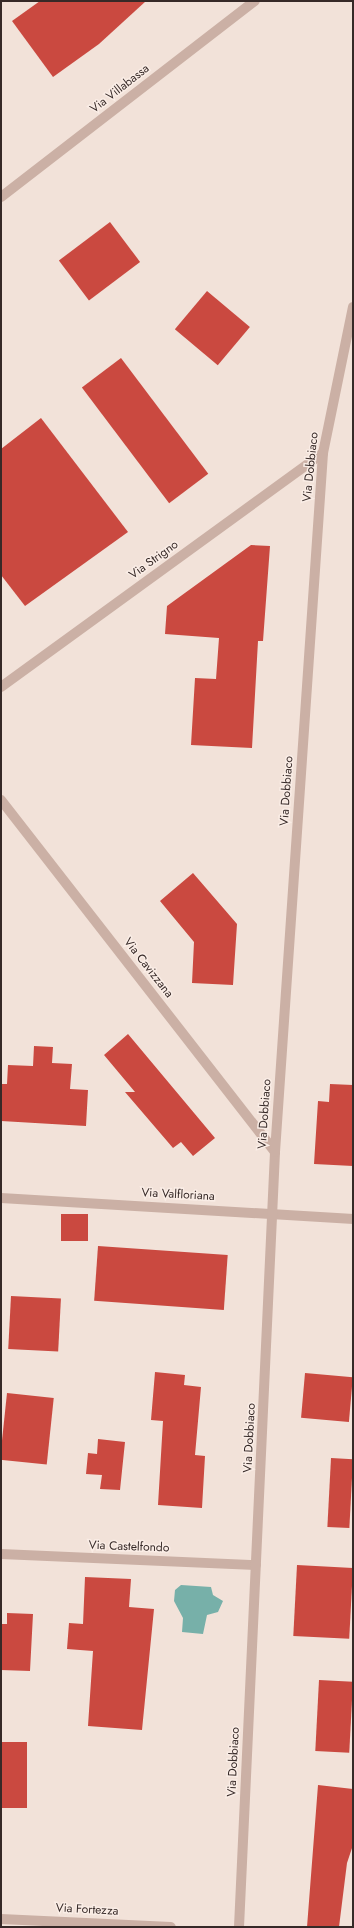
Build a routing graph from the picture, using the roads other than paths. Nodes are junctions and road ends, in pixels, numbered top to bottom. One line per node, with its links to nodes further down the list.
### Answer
1 (254, 1): 2 (street, Via Villabassa)
2 (1, 197)
3 (353, 307): 4 (street, Via Dobbiaco)
4 (323, 453): 5 (street, Via Strigno); 7 (street, Via Dobbiaco)
5 (1, 687)
6 (1, 800): 7 (street, Via Cavizzana)
7 (275, 1152): 9 (street, Via Dobbiaco)
8 (1, 1198): 9 (street, Via Valfloriana)
9 (275, 1214): 10 (street, Via Valfloriana); 12 (street, Via Dobbiaco)
10 (353, 1219)
11 (1, 1554): 12 (street, Via Castelfondo)
12 (256, 1565): 15 (street, Via Dobbiaco)
13 (1, 1919): 14 (street, Via Fortezza)
14 (171, 1927)
15 (239, 1927)

